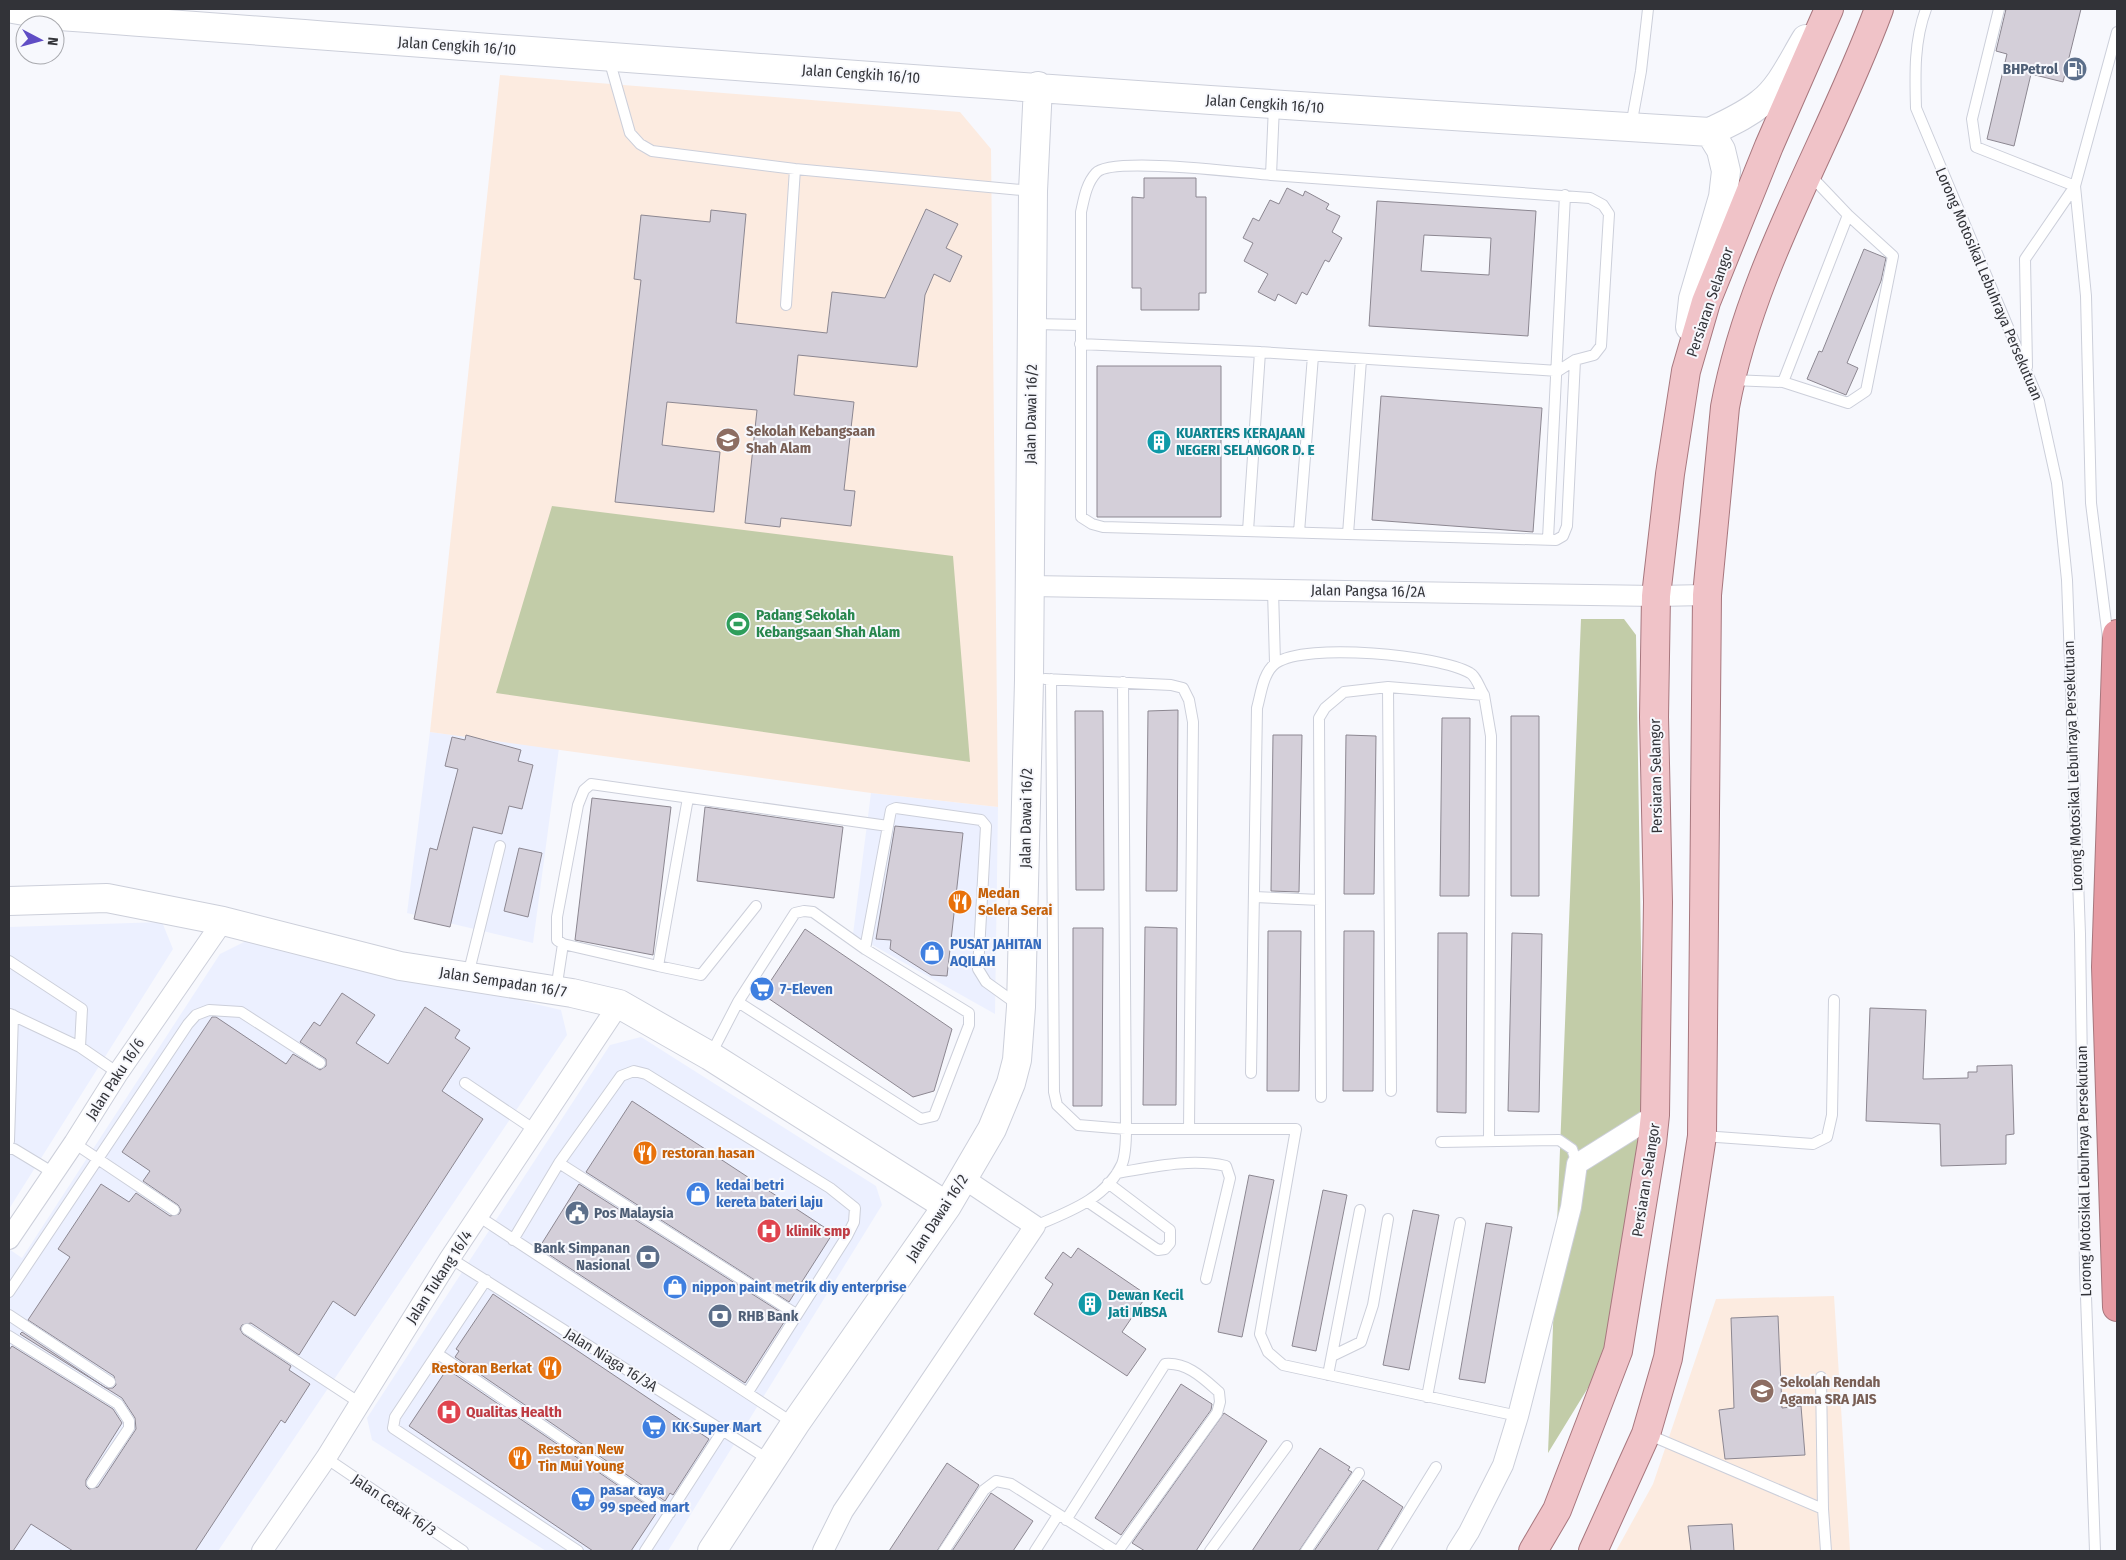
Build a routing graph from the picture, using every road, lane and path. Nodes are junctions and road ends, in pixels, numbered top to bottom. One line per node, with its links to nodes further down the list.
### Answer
1 (13, 9): 9 (street, Jalan Cengkih 16/10)
2 (1648, 9): 12 (lane)
3 (1824, 9): 13 (street)
4 (1829, 9): 30 (main road, Persiaran Selangor)
5 (1880, 9): 15 (main road)
6 (1926, 9): 31 (lane, Lorong Motosikal Lebuhraya Persekutuan)
7 (1999, 9): 17 (lane)
8 (2117, 32): 17 (lane)
9 (608, 56): 10 (street, Jalan Cengkih 16/10); 14 (lane)
10 (1038, 86): 11 (street, Jalan Cengkih 16/10); 18 (street, Jalan Dawai 16/2)
11 (1274, 106): 12 (street, Jalan Cengkih 16/10); 16 (lane)
12 (1631, 127): 13 (street, Jalan Cengkih 16/10)
13 (1710, 132): 30 (street)
14 (795, 170): 18 (lane); 21 (lane)
15 (1808, 172): 20 (lane); 32 (main road)
16 (1271, 175): 19 (lane); 23 (lane)
17 (2075, 186): 31 (lane); 47 (lane)
18 (1033, 191): 22 (street, Jalan Dawai 16/2)
19 (1565, 195): 28 (lane); 29 (lane)
20 (1848, 215): 33 (lane); 33 (lane)
21 (786, 304)
22 (1032, 324): 23 (lane); 38 (street, Jalan Dawai 16/2)
23 (1080, 325): 24 (lane)
24 (1080, 344): 25 (lane); 34 (lane)
25 (1260, 352): 26 (lane); 34 (lane)
26 (1313, 356): 27 (lane); 35 (lane)
27 (1361, 360): 29 (lane); 36 (lane)
28 (1575, 360): 29 (lane); 37 (lane)
29 (1558, 371): 37 (lane)
30 (1686, 371): 41 (main road, Persiaran Selangor)
31 (2027, 372): 149 (lane, Lorong Motosikal Lebuhraya Persekutuan)
32 (1730, 380): 33 (lane); 40 (main road)
33 (1783, 382)
34 (1248, 531): 35 (lane)
35 (1299, 532): 36 (lane)
36 (1348, 534): 37 (lane)
37 (1548, 539)
38 (1029, 586): 39 (street, Jalan Pangsa 16/2A); 44 (street, Jalan Dawai 16/2)
39 (1273, 590): 41 (street, Jalan Pangsa 16/2A); 43 (lane)
40 (1707, 595): 41 (street, Jalan Pangsa 16/2A); 80 (main road)
41 (1656, 596): 76 (main road, Persiaran Selangor)
42 (2117, 634): 47 (highway)
43 (1276, 663): 48 (lane); 52 (lane)
44 (1040, 679): 45 (lane); 66 (street, Jalan Dawai 16/2); 77 (lane)
45 (1123, 682): 77 (lane); 78 (lane)
46 (1388, 687): 48 (lane); 53 (lane); 74 (lane)
47 (2114, 688): 107 (highway)
48 (1484, 695): 82 (lane)
49 (688, 798): 50 (lane); 57 (lane); 60 (lane)
50 (888, 826): 58 (lane); 66 (lane)
51 (500, 846): 61 (lane)
52 (1254, 897): 53 (lane); 72 (lane)
53 (1320, 900): 75 (lane)
54 (9, 901): 56 (street, Jalan Sempadan 16/7)
55 (756, 906): 60 (lane)
56 (223, 921): 61 (street, Jalan Sempadan 16/7); 71 (street, Jalan Paku 16/6)
57 (564, 944): 60 (lane); 62 (lane)
58 (865, 949): 64 (lane); 64 (lane)
59 (9, 961): 68 (lane)
60 (658, 966)
61 (468, 976): 62 (street, Jalan Sempadan 16/7)
62 (556, 990): 65 (street, Jalan Sempadan 16/7)
63 (1834, 1000): 80 (lane)
64 (738, 1002): 69 (lane)
65 (619, 1004): 69 (street, Jalan Sempadan 16/7); 79 (street, Jalan Tukang 16/4)
66 (1021, 1007): 91 (street, Jalan Dawai 16/2)
67 (11, 1014): 68 (lane); 81 (lane)
68 (80, 1047): 71 (lane)
69 (710, 1056): 94 (street, Jalan Sempadan 16/7)
70 (320, 1063): 86 (lane)
71 (118, 1072): 84 (street, Jalan Paku 16/6)
72 (1251, 1073)
73 (465, 1082): 79 (lane)
74 (1390, 1091)
75 (1321, 1098)
76 (1656, 1115): 88 (street); 146 (main road, Persiaran Selangor)
77 (1126, 1129): 78 (lane); 90 (lane)
78 (1189, 1129): 114 (lane)
79 (535, 1130): 97 (street, Jalan Tukang 16/4)
80 (1702, 1136): 123 (main road)
81 (9, 1141)
82 (1489, 1141): 83 (lane); 88 (lane)
83 (1441, 1142)
84 (74, 1143): 86 (lane); 89 (street, Jalan Paku 16/6)
85 (9, 1149): 89 (lane)
86 (98, 1160): 95 (lane); 106 (lane)
87 (559, 1163): 102 (lane); 108 (lane); 108 (lane)
88 (1578, 1164): 120 (street)
89 (52, 1172): 101 (street, Jalan Paku 16/6)
90 (1117, 1172): 92 (lane); 104 (lane)
91 (963, 1178): 94 (street, Jalan Dawai 16/2); 100 (street)
92 (1108, 1184): 93 (lane); 93 (lane)
93 (1088, 1202): 100 (lane)
94 (947, 1206): 121 (street, Jalan Dawai 16/2)
95 (174, 1210)
96 (1360, 1210): 113 (lane)
97 (478, 1216): 102 (lane); 103 (street, Jalan Tukang 16/4)
98 (1388, 1219): 113 (lane)
99 (1460, 1223): 118 (lane)
100 (1035, 1226): 138 (street)
101 (11, 1231)
102 (513, 1240): 117 (lane)
103 (450, 1258): 105 (lane, Jalan Niaga 16/3A); 119 (street, Jalan Tukang 16/4)
104 (1206, 1279)
105 (486, 1280): 112 (lane); 122 (lane, Jalan Niaga 16/3A)
106 (9, 1292)
107 (2117, 1307)
108 (796, 1314): 117 (lane)
109 (9, 1315): 116 (lane)
110 (247, 1329): 119 (lane)
111 (9, 1336): 129 (lane)
112 (438, 1354): 131 (lane); 135 (lane)
113 (1332, 1356): 114 (lane)
114 (1328, 1375): 118 (lane)
115 (1821, 1377): 130 (lane)
116 (110, 1382)
117 (748, 1392): 121 (lane)
118 (1427, 1396): 120 (lane)
119 (360, 1403): 125 (street, Jalan Tukang 16/4)
120 (1518, 1416): 145 (street)
121 (794, 1424): 126 (street, Jalan Dawai 16/2)
122 (723, 1430): 126 (lane, Jalan Niaga 16/3A); 131 (lane)
123 (1646, 1434): 130 (lane); 147 (main road)
124 (1287, 1446): 142 (lane)
125 (326, 1458): 133 (street, Jalan Tukang 16/4); 134 (lane, Jalan Cetak 16/3)
126 (772, 1461): 137 (street, Jalan Dawai 16/2)
127 (1436, 1467): 144 (lane)
128 (1359, 1473): 143 (lane)
129 (92, 1483)
130 (1823, 1508): 148 (lane)
131 (670, 1513): 136 (lane)
132 (1062, 1517): 139 (lane); 140 (lane); 141 (lane); 141 (lane)
133 (262, 1551)
134 (463, 1551)
135 (578, 1551)
136 (645, 1551)
137 (712, 1551)
138 (823, 1551)
139 (944, 1551)
140 (1035, 1551)
141 (1117, 1551)
142 (1210, 1551)
143 (1306, 1551)
144 (1384, 1551)
145 (1457, 1551)
146 (1533, 1551)
147 (1593, 1551)
148 (1826, 1551)
149 (2095, 1551)

